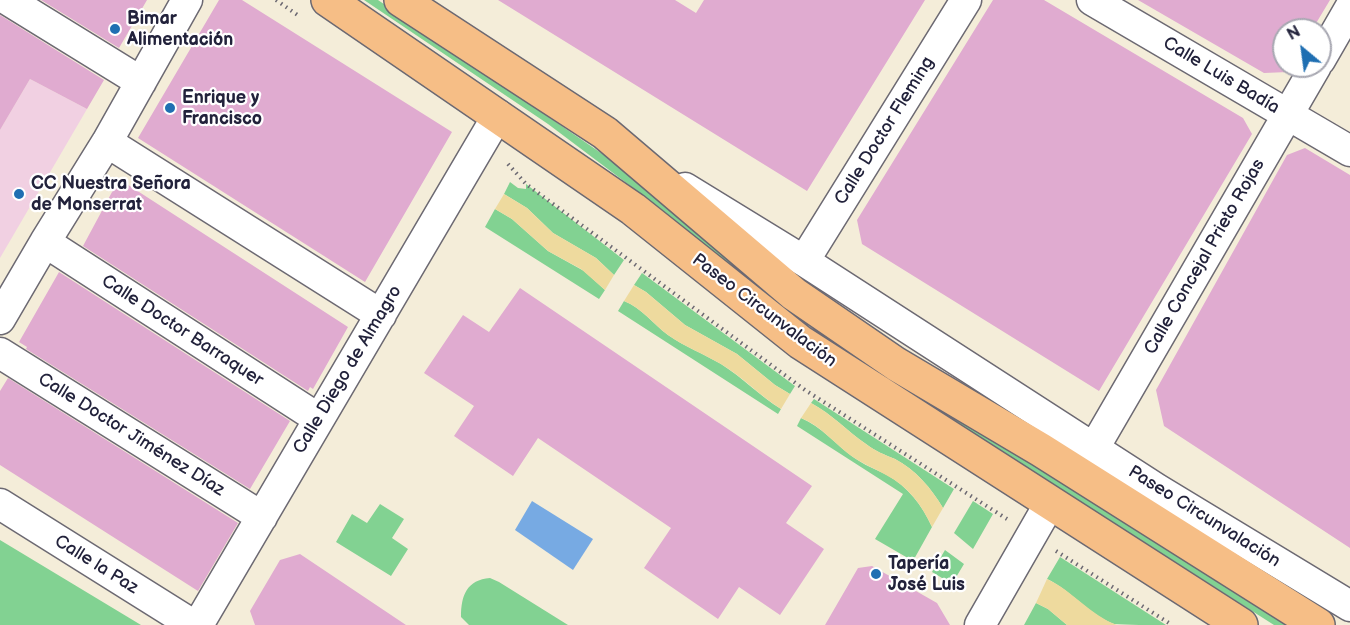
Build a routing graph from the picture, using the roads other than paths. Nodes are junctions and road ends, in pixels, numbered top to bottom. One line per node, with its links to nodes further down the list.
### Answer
1 (8, 0): 10 (street)
2 (187, 0): 10 (street)
3 (328, 0): 11 (main road, Paseo Circunvalación)
4 (401, 0): 13 (main road, Paseo Circunvalación)
5 (966, 0): 17 (street, Calle Doctor Fleming)
6 (1092, 0): 12 (street, Calle Luis Badía)
7 (1350, 8): 8 (street)
8 (1332, 39)
9 (1309, 78): 12 (street, Calle Concejal Prieto Rojas)
10 (141, 82): 14 (street)
11 (498, 115): 18 (street, Calle Diego de Almagro); 23 (main road, Paseo Circunvalación)
12 (1288, 116): 15 (street, Calle Luis Badía); 22 (street, Calle Concejal Prieto Rojas)
13 (605, 133): 17 (street, Paseo Circunvalación); 31 (main road, Paseo Circunvalación)
14 (107, 142): 16 (street); 18 (street)
15 (1350, 151)
16 (45, 242): 19 (street); 21 (street, Calle Doctor Barraquer)
17 (804, 261): 22 (street, Paseo Circunvalación)
18 (381, 315): 21 (street, Calle Diego de Almagro)
19 (0, 320)
20 (0, 353): 25 (street, Calle Doctor Jiménez Díaz)
21 (320, 419): 25 (street, Calle Diego de Almagro)
22 (1094, 448): 26 (street, Paseo Circunvalación)
23 (1050, 503): 29 (street); 30 (main road, Paseo Circunvalación)
24 (0, 504): 27 (street, Calle la Paz)
25 (262, 517): 28 (street, Calle Diego de Almagro)
26 (1350, 606)
27 (193, 625)
28 (198, 625)
29 (980, 625)
30 (1241, 625)
31 (1318, 625)

